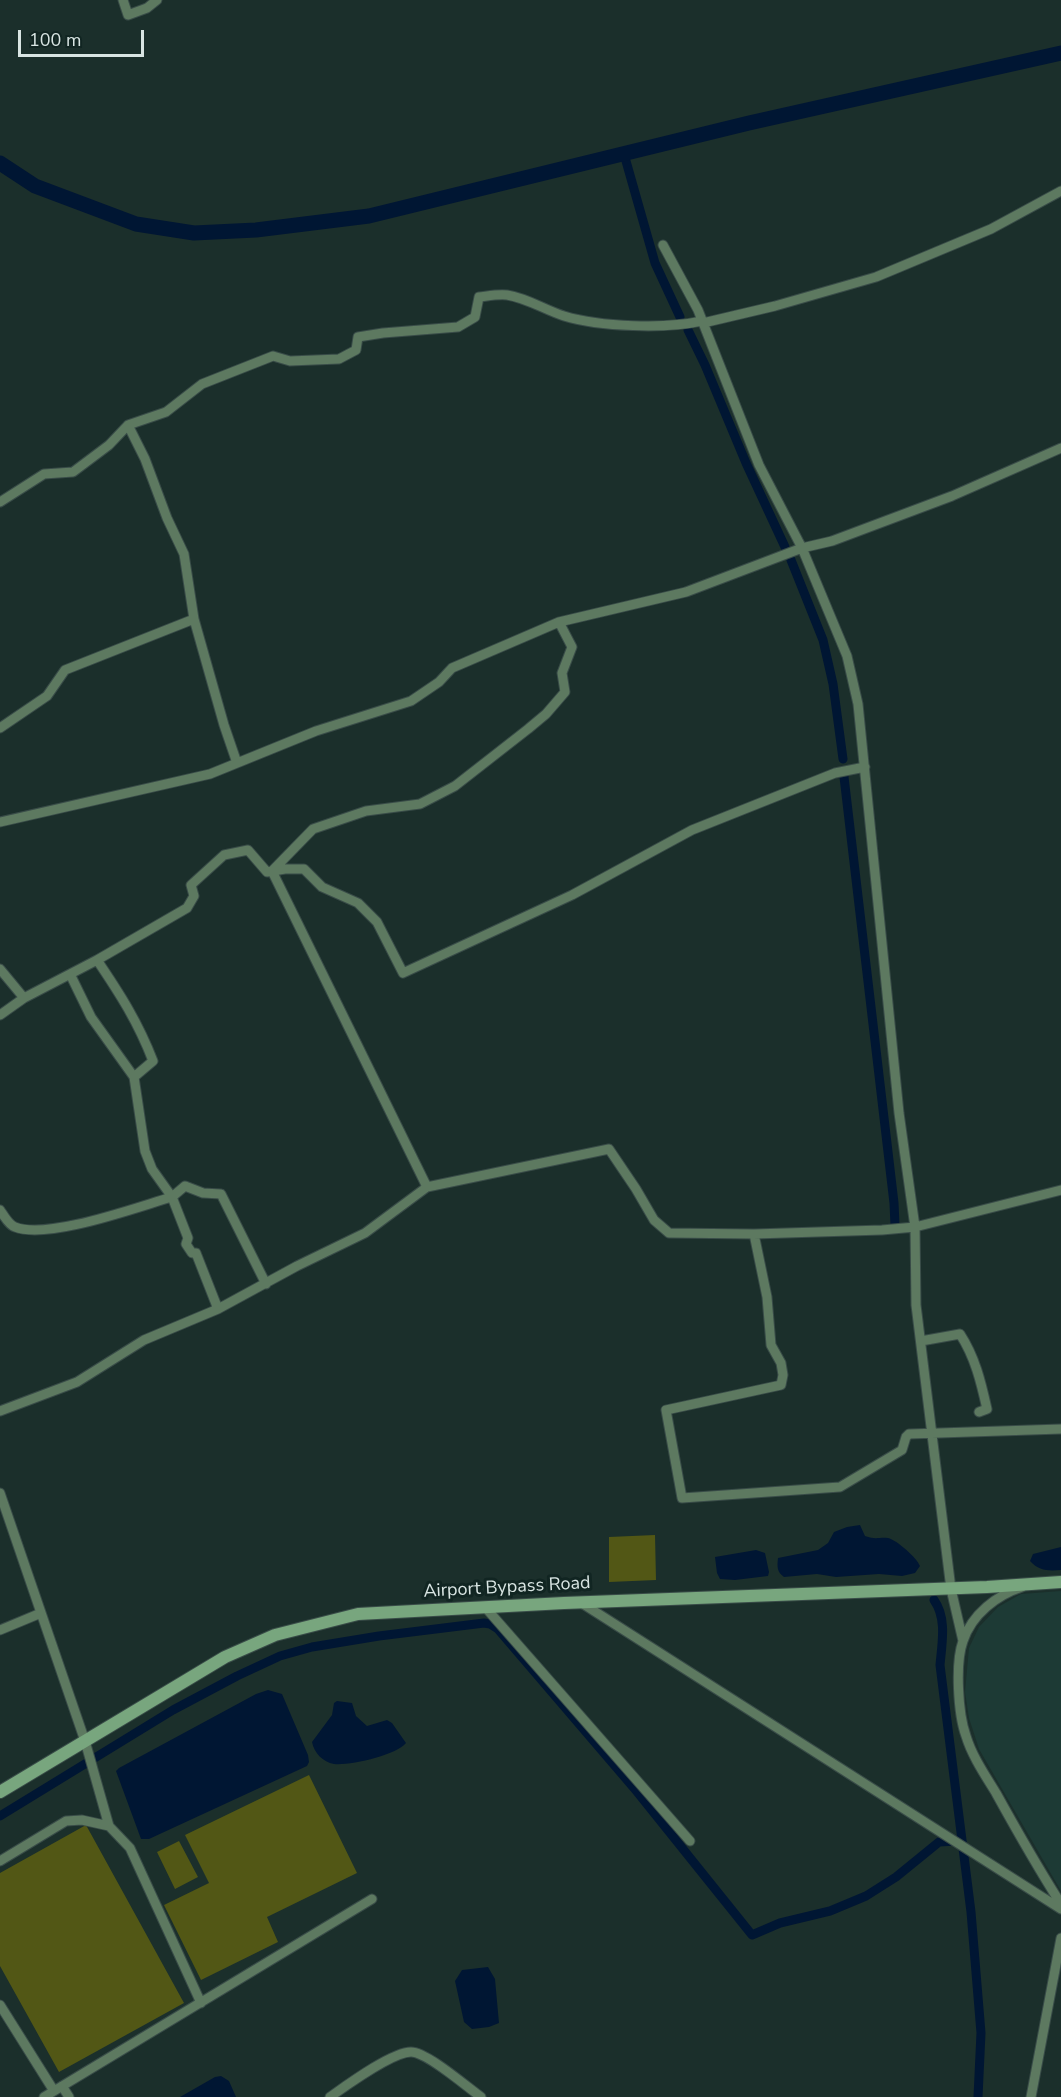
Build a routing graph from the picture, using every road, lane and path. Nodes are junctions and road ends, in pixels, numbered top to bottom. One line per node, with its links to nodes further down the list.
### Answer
1 (123, 0): 2 (street)
2 (157, 0)
3 (1061, 191): 5 (street)
4 (663, 245): 5 (street)
5 (703, 322): 6 (street); 9 (street)
6 (128, 425): 8 (street); 10 (street)
7 (1061, 448): 9 (street)
8 (0, 502)
9 (802, 548): 11 (street); 14 (street)
10 (194, 619): 12 (street); 13 (street)
11 (560, 622): 13 (street); 16 (street)
12 (0, 728)
13 (237, 763): 15 (street)
14 (865, 767): 16 (street); 27 (street)
15 (0, 822)
16 (272, 871): 17 (street); 23 (street)
17 (97, 960): 19 (street); 22 (street)
18 (0, 969): 20 (street)
19 (70, 974): 20 (street); 22 (street)
20 (24, 998): 21 (street)
21 (0, 1015)
22 (134, 1077): 25 (street)
23 (427, 1186): 28 (street); 29 (street)
24 (1061, 1190): 27 (street)
25 (172, 1197): 26 (street); 29 (street); 30 (street)
26 (0, 1210)
27 (915, 1227): 28 (street); 31 (street)
28 (754, 1234): 35 (street)
29 (266, 1284): 30 (street)
30 (218, 1309): 32 (street)
31 (921, 1341): 33 (street); 35 (street)
32 (0, 1411)
33 (979, 1412)
34 (1061, 1429): 35 (street)
35 (932, 1432): 39 (street)
36 (0, 1493): 42 (street)
37 (1061, 1582): 38 (street, Airport Bypass Road)
38 (1032, 1584): 39 (street, Airport Bypass Road); 44 (street)
39 (950, 1589): 40 (street, Airport Bypass Road); 44 (street)
40 (580, 1602): 41 (street, Airport Bypass Road); 52 (street)
41 (485, 1607): 45 (street, Airport Bypass Road); 48 (street)
42 (41, 1613): 43 (street); 45 (street)
43 (0, 1630)
44 (963, 1641): 51 (street)
45 (85, 1741): 46 (street, Airport Bypass Road); 47 (street)
46 (0, 1792)
47 (109, 1826): 49 (street); 54 (street)
48 (690, 1840)
49 (0, 1861)
50 (372, 1899): 54 (street)
51 (1061, 1904)
52 (1061, 1909)
53 (1061, 1938): 61 (street)
54 (201, 2003): 56 (street)
55 (0, 2005): 56 (street)
56 (58, 2089): 57 (street); 58 (street)
57 (44, 2097)
58 (69, 2097)
59 (330, 2097): 60 (street)
60 (481, 2097)
61 (1031, 2097)

